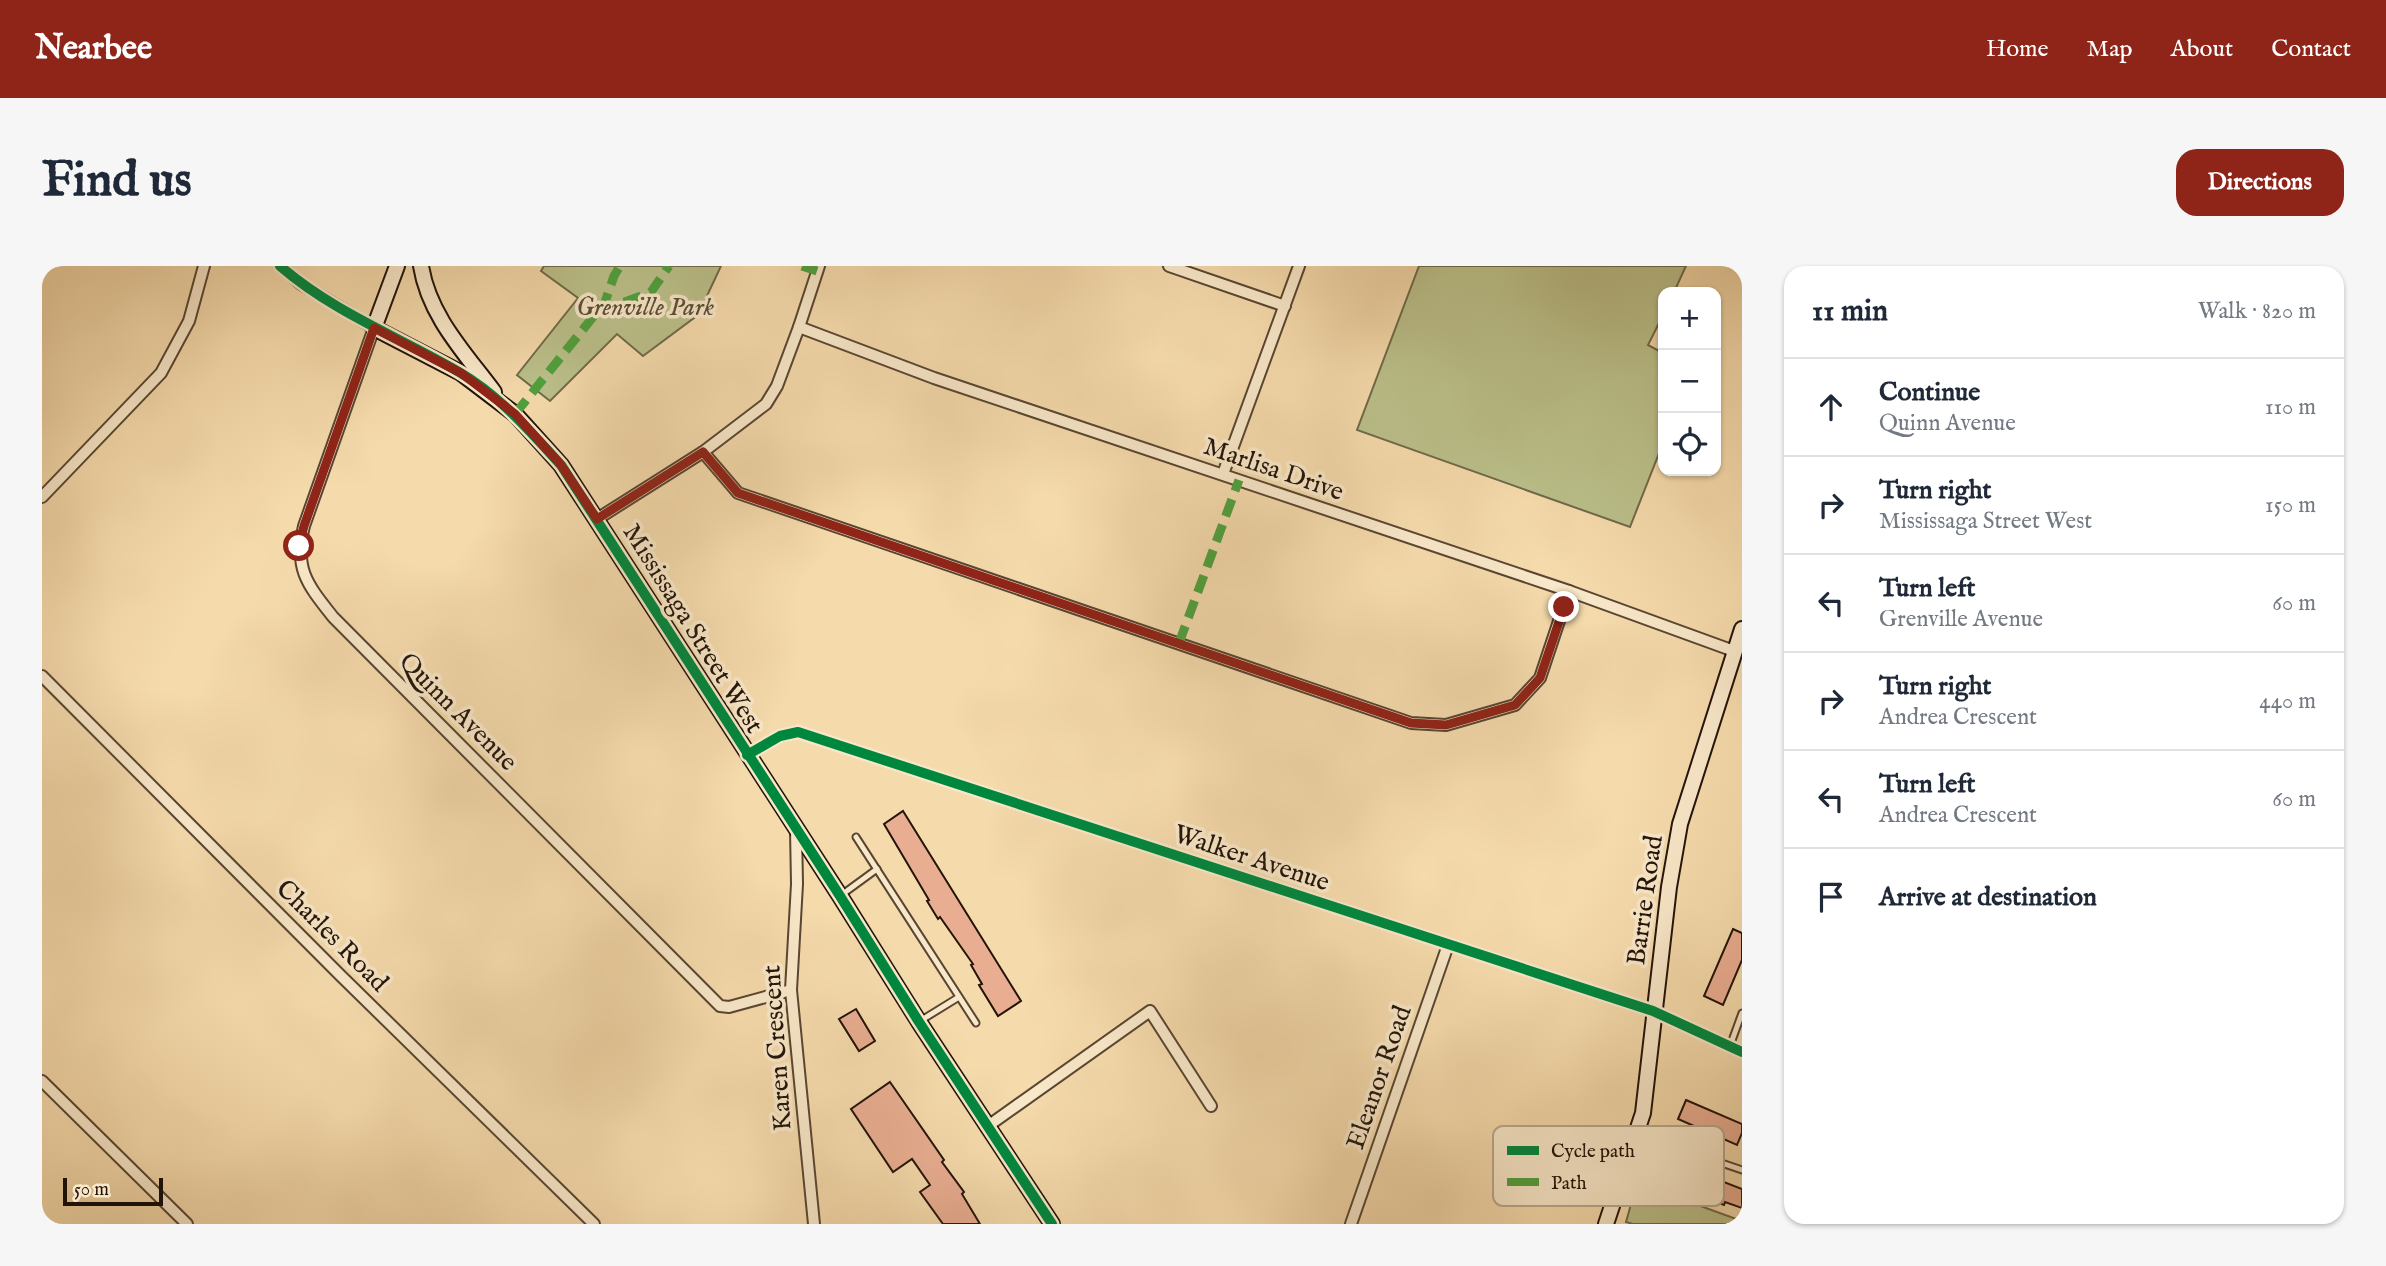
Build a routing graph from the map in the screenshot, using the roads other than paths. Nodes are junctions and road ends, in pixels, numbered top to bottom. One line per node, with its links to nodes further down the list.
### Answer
1 (204, 266): 14 (street)
2 (280, 266): 10 (street)
3 (397, 266): 10 (street)
4 (421, 266): 11 (street)
5 (819, 266): 9 (street)
6 (1169, 266): 8 (street)
7 (1300, 266): 8 (street)
8 (1285, 306): 13 (street)
9 (799, 327): 12 (street); 13 (street, Marlisa Drive)
10 (374, 328): 11 (street, Mississaga Street West); 26 (street, Quinn Avenue)
11 (506, 408): 15 (street, Mississaga Street West)
12 (703, 452): 15 (street); 16 (street)
13 (1223, 474): 16 (street, Marlisa Drive)
14 (42, 497)
15 (597, 519): 20 (street, Mississaga Street West)
16 (1569, 591): 18 (street, Marlisa Drive)
17 (1742, 629): 18 (street, Barrie Road)
18 (1734, 651): 28 (street, Barrie Road)
19 (42, 676): 42 (street, Charles Road)
20 (747, 755): 21 (street, Mississaga Street West); 25 (street, Walker Avenue)
21 (796, 827): 24 (street, Mississaga Street West); 26 (street, Karen Crescent)
22 (856, 837): 23 (lane)
23 (877, 869): 24 (lane); 27 (lane)
24 (840, 896): 30 (street, Mississaga Street West)
25 (1448, 945): 28 (street, Walker Avenue); 45 (street, Eleanor Road)
26 (791, 990): 43 (street, Karen Crescent)
27 (959, 997): 30 (lane); 31 (lane)
28 (1653, 1011): 32 (street, Walker Avenue); 37 (street, Barrie Road)
29 (1742, 1013): 32 (lane)
30 (919, 1023): 36 (street, Mississaga Street West)
31 (976, 1023)
32 (1730, 1046): 33 (street, Walker Avenue)
33 (1742, 1052)
34 (42, 1081): 41 (street)
35 (1211, 1106): 36 (street)
36 (988, 1126): 44 (street, Mississaga Street West)
37 (1639, 1126)
38 (1724, 1164): 39 (lane)
39 (1742, 1170)
40 (1612, 1206): 46 (street, Barrie Road)
41 (187, 1224)
42 (594, 1224)
43 (814, 1224)
44 (1052, 1224)
45 (1351, 1224)
46 (1606, 1224)

